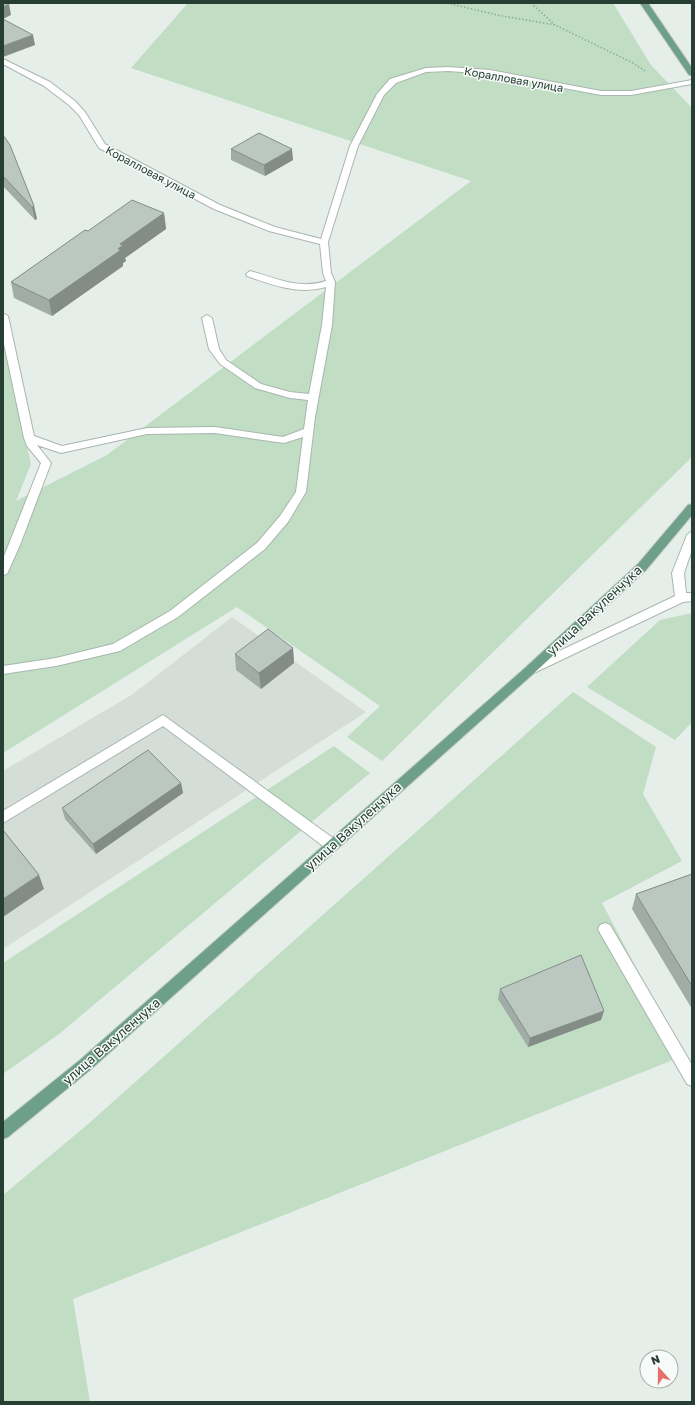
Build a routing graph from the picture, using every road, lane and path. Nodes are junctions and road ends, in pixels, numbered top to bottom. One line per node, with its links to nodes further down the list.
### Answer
1 (447, 3): 4 (path)
2 (531, 3): 4 (path)
3 (644, 3): 6 (main road)
4 (555, 25): 8 (path)
5 (3, 61): 9 (street, Коралловая улица)
6 (692, 73)
7 (692, 82): 8 (street, Коралловая улица)
8 (666, 88): 9 (street, Коралловая улица)
9 (324, 242): 11 (street, Коралловая улица)
10 (250, 274): 11 (street)
11 (329, 277): 14 (street, Коралловая улица)
12 (3, 316): 16 (street)
13 (207, 318): 14 (street)
14 (313, 397): 15 (street, Коралловая улица)
15 (308, 431): 16 (street); 21 (street, Коралловая улица)
16 (29, 438): 19 (street)
17 (692, 508): 22 (main road, улица Вакуленчука)
18 (692, 535): 20 (street)
19 (3, 571)
20 (686, 597): 22 (street)
21 (3, 670)
22 (529, 671): 24 (main road, улица Вакуленчука)
23 (3, 818): 24 (street)
24 (332, 845): 27 (main road, улица Вакуленчука)
25 (605, 929): 26 (street)
26 (692, 1079)
27 (3, 1132)

